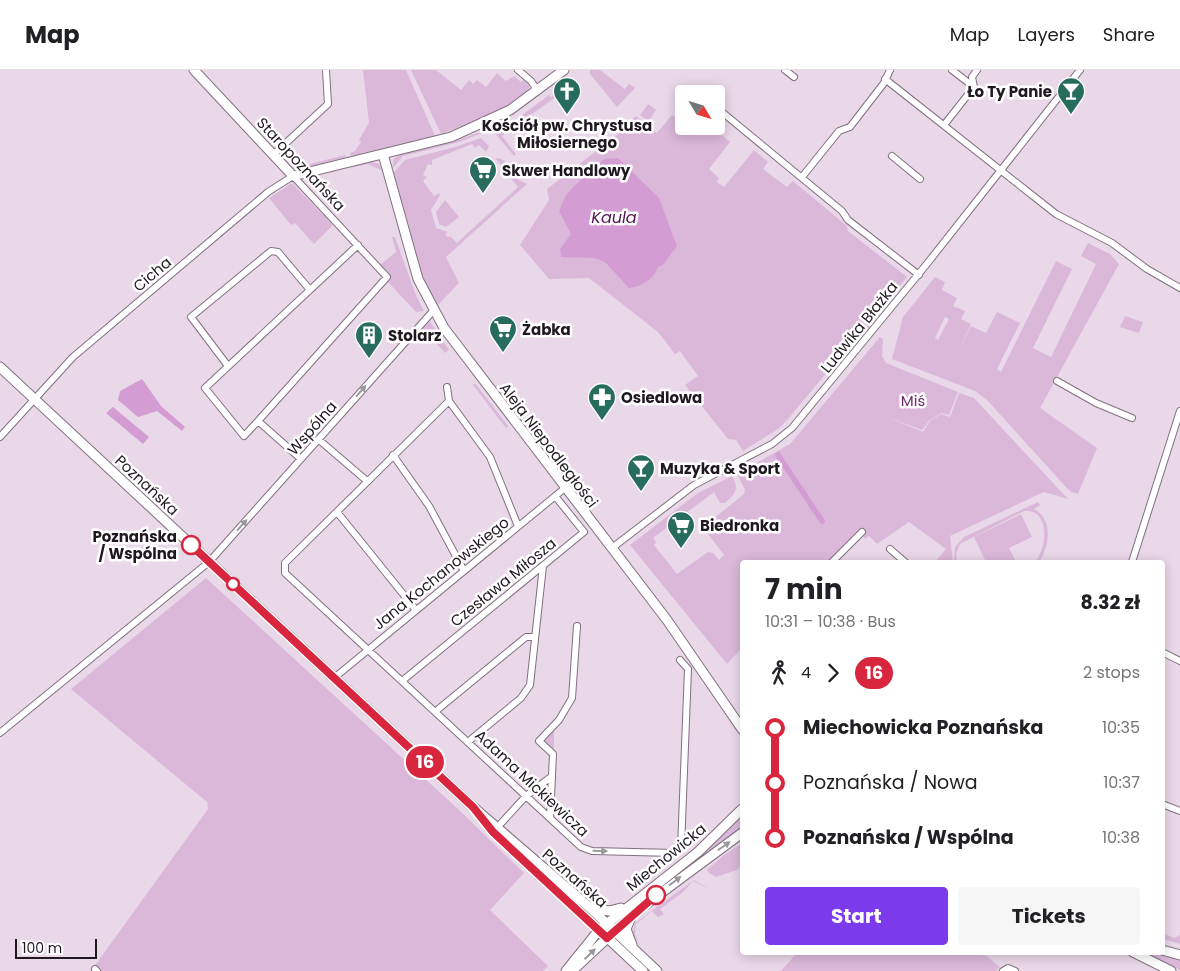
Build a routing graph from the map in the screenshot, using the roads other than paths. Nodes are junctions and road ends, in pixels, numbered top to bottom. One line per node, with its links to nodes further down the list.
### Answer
1 (194, 70): 17 (street, Staropoznańska)
2 (326, 70): 17 (street)
3 (518, 70): 13 (street)
4 (564, 70): 13 (street)
5 (785, 70): 10 (street)
6 (890, 70): 11 (street)
7 (952, 70): 12 (street)
8 (976, 70): 12 (street)
9 (1080, 70): 19 (street, Ludwika Błażka)
10 (794, 77)
11 (885, 79): 15 (street); 21 (street)
12 (974, 87): 15 (street)
13 (538, 90): 16 (street)
14 (725, 114): 21 (street)
15 (944, 125): 19 (street)
16 (383, 154): 20 (street); 27 (street, Aleja Niepodległości)
17 (273, 155): 20 (street, Staropoznańska)
18 (892, 156): 22 (street)
19 (1001, 170): 24 (street, Ludwika Błażka); 25 (street)
20 (293, 176): 23 (street, Staropoznańska); 32 (street, Cicha)
21 (802, 177): 24 (street)
22 (920, 179)
23 (358, 245): 26 (street); 36 (street, Staropoznańska)
24 (918, 275): 47 (street, Ludwika Błażka)
25 (1180, 288)
26 (310, 290): 28 (street); 28 (street)
27 (433, 311): 38 (street, Wspólna, one-way to 27); 42 (street, Aleja Niepodległości)
28 (228, 366): 36 (street)
29 (0, 367): 32 (street, Poznańska)
30 (1057, 382): 35 (street)
31 (447, 387): 33 (street)
32 (34, 399): 37 (street, Cicha); 52 (street, Poznańska)
33 (449, 401): 39 (street); 45 (street)
34 (1180, 411): 51 (street)
35 (1132, 418)
36 (258, 421): 40 (street)
37 (0, 437)
38 (318, 439): 40 (street, Wspólna); 41 (street)
39 (394, 455): 41 (street); 54 (street)
40 (301, 459): 52 (street, Wspólna, one-way to 40)
41 (367, 481): 44 (street)
42 (565, 488): 43 (street, Jana Kochanowskiego); 47 (street, Aleja Niepodległości)
43 (555, 496): 45 (street, Jana Kochanowskiego); 53 (street, Czesława Miłosza)
44 (337, 512): 55 (street); 58 (street, Adama Mickiewicza)
45 (518, 526): 54 (street, Jana Kochanowskiego)
46 (862, 532): 49 (street)
47 (612, 548): 62 (street, Aleja Niepodległości)
48 (890, 549): 50 (street)
49 (834, 560)
50 (903, 560)
51 (1133, 560)
52 (209, 562): 64 (street, Poznańska); 68 (street, Wspólna)
53 (543, 566): 57 (street); 65 (street, Czesława Miłosza)
54 (464, 570): 55 (street, Jana Kochanowskiego)
55 (416, 610): 58 (street, Jana Kochanowskiego)
56 (577, 626): 70 (street)
57 (535, 637): 66 (street); 69 (street)
58 (368, 649): 64 (street, Jana Kochanowskiego); 65 (street, Adama Mickiewicza)
59 (1165, 654): 61 (street)
60 (680, 660): 63 (street)
61 (1180, 661)
62 (698, 663): 63 (street); 67 (street, Aleja Niepodległości)
63 (688, 669): 75 (street, Adama Mickiewicza, one-way to 63)
64 (334, 678): 76 (street, Poznańska)
65 (402, 681): 66 (street, Adama Mickiewicza)
66 (436, 711): 69 (street, Adama Mickiewicza)
67 (740, 726)
68 (0, 733)
69 (469, 741): 71 (street, Adama Mickiewicza)
70 (552, 777): 71 (street); 75 (street)
71 (526, 796): 75 (street, Adama Mickiewicza); 76 (street)
72 (1165, 805): 74 (street)
73 (740, 811): 78 (street, Miechowicka)
74 (1180, 811)
75 (550, 818)
76 (496, 829): 79 (street, Poznańska); 81 (street, Poznańska)
77 (740, 834): 80 (street, Miechowicka, one-way to 77)
78 (632, 902): 79 (street); 81 (street, Miechowicka)
79 (588, 906): 81 (street, Poznańska)
80 (634, 913): 82 (street, Miechowicka); 84 (street)
81 (603, 927): 82 (street, Poznańska); 83 (street, Poznańska); 88 (street, Miechowicka)
82 (614, 930): 83 (street, Miechowicka); 84 (street, Poznańska)
83 (607, 938): 89 (street, Miechowicka, one-way to 83); 90 (street, Poznańska)
84 (634, 949): 91 (street, Poznańska)
85 (1165, 951): 87 (street)
86 (1139, 955): 92 (street)
87 (1180, 956)
88 (566, 971)
89 (572, 971)
90 (643, 971)
91 (657, 971)
92 (1172, 971)

